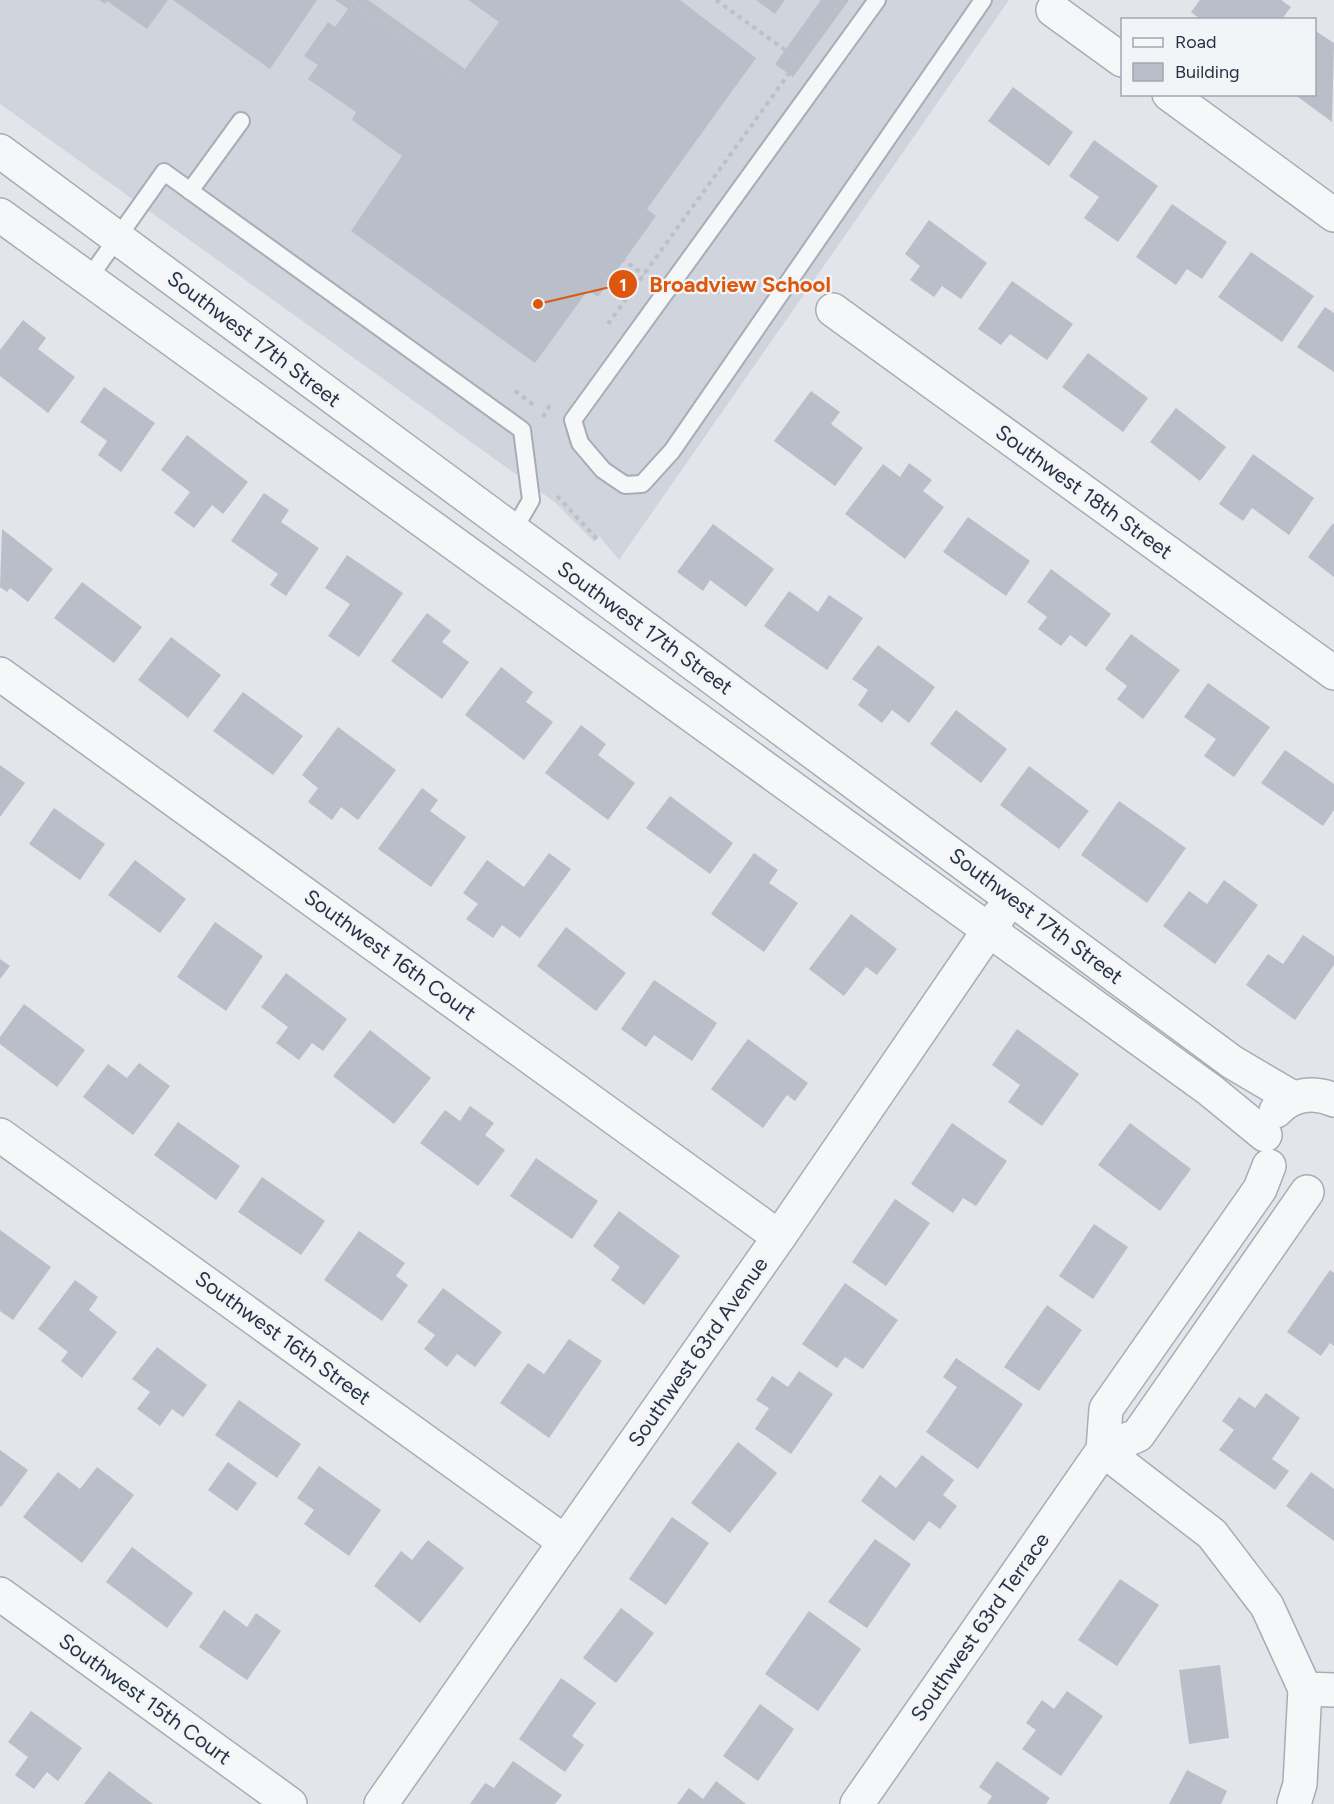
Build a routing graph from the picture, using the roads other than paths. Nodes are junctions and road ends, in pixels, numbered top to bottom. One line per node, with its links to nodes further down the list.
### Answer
1 (877, 0): 2 (lane)
2 (983, 0)
3 (1053, 10): 4 (street)
4 (1121, 59)
5 (1172, 96): 10 (street)
6 (241, 121): 8 (lane)
7 (0, 151): 11 (street, Southwest 17th Street)
8 (190, 191): 11 (lane); 14 (lane)
9 (0, 215): 12 (street, Southwest 17th Street)
10 (1334, 215)
11 (118, 238): 12 (lane); 14 (street, Southwest 17th Street)
12 (89, 278): 16 (street, Southwest 17th Street)
13 (833, 310): 17 (street, Southwest 18th Street)
14 (513, 531): 15 (street, Southwest 17th Street)
15 (579, 580): 16 (street); 19 (street, Southwest 17th Street)
16 (553, 616): 20 (street, Southwest 17th Street)
17 (1334, 673)
18 (0, 674): 25 (street, Southwest 16th Court)
19 (1011, 898): 20 (street, Southwest 63rd Avenue); 21 (street, Southwest 17th Street)
20 (989, 931): 23 (street, Southwest 17th Street); 25 (street, Southwest 63rd Avenue)
21 (1317, 1092): 23 (street)
22 (0, 1135): 27 (street, Southwest 16th Street)
23 (1267, 1150): 24 (street, Southwest 17th Street); 26 (street)
24 (1325, 1191): 26 (street)
25 (779, 1237): 27 (street, Southwest 63rd Avenue)
26 (1103, 1450): 29 (street); 32 (street, Southwest 63rd Terrace)
27 (565, 1542): 31 (street, Southwest 63rd Avenue)
28 (0, 1594): 30 (street, Southwest 15th Court)
29 (1320, 1689): 33 (street)
30 (290, 1804)
31 (381, 1804)
32 (856, 1804)
33 (1294, 1804)

